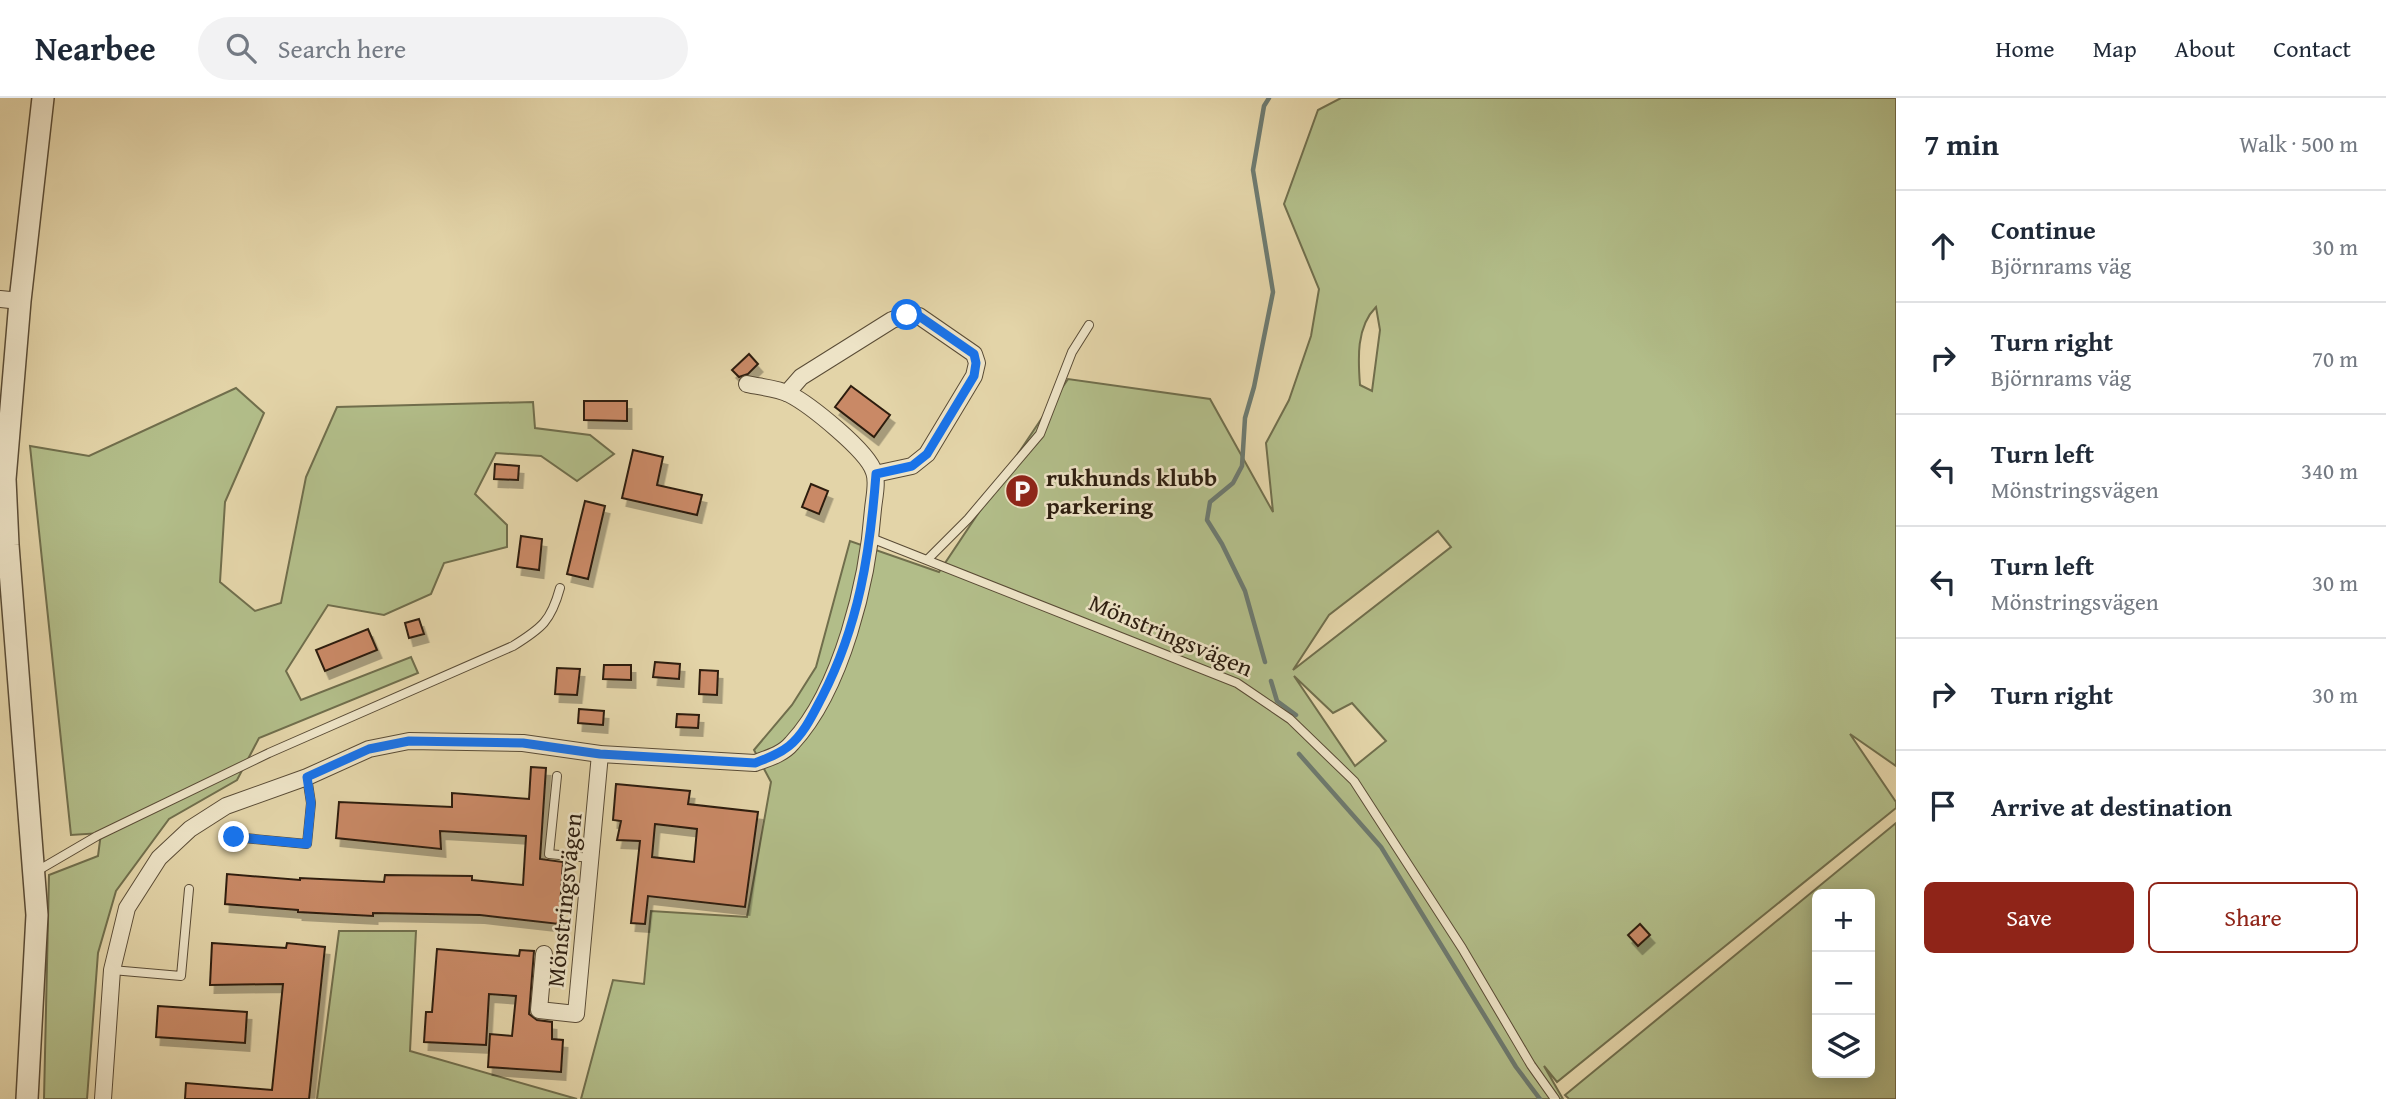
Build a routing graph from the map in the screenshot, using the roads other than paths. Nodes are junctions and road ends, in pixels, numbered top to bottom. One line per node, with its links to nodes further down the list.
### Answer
1 (43, 98): 2 (street)
2 (10, 300): 15 (street)
3 (1089, 325): 8 (lane)
4 (747, 384): 5 (street)
5 (787, 393): 6 (street); 6 (street)
6 (876, 474): 7 (street)
7 (871, 538): 8 (lane, Mönstringsvägen); 10 (street)
8 (928, 559): 21 (lane, Mönstringsvägen)
9 (560, 588): 15 (lane)
10 (600, 754): 12 (street); 14 (street, Mönstringsvägen)
11 (557, 776): 14 (lane)
12 (307, 777): 13 (lane); 18 (street)
13 (234, 837)
14 (591, 858): 17 (street, Mönstringsvägen)
15 (34, 872): 19 (street)
16 (189, 889): 18 (lane)
17 (544, 954)
18 (112, 970): 20 (street)
19 (27, 1099)
20 (103, 1099)
21 (1555, 1099)

